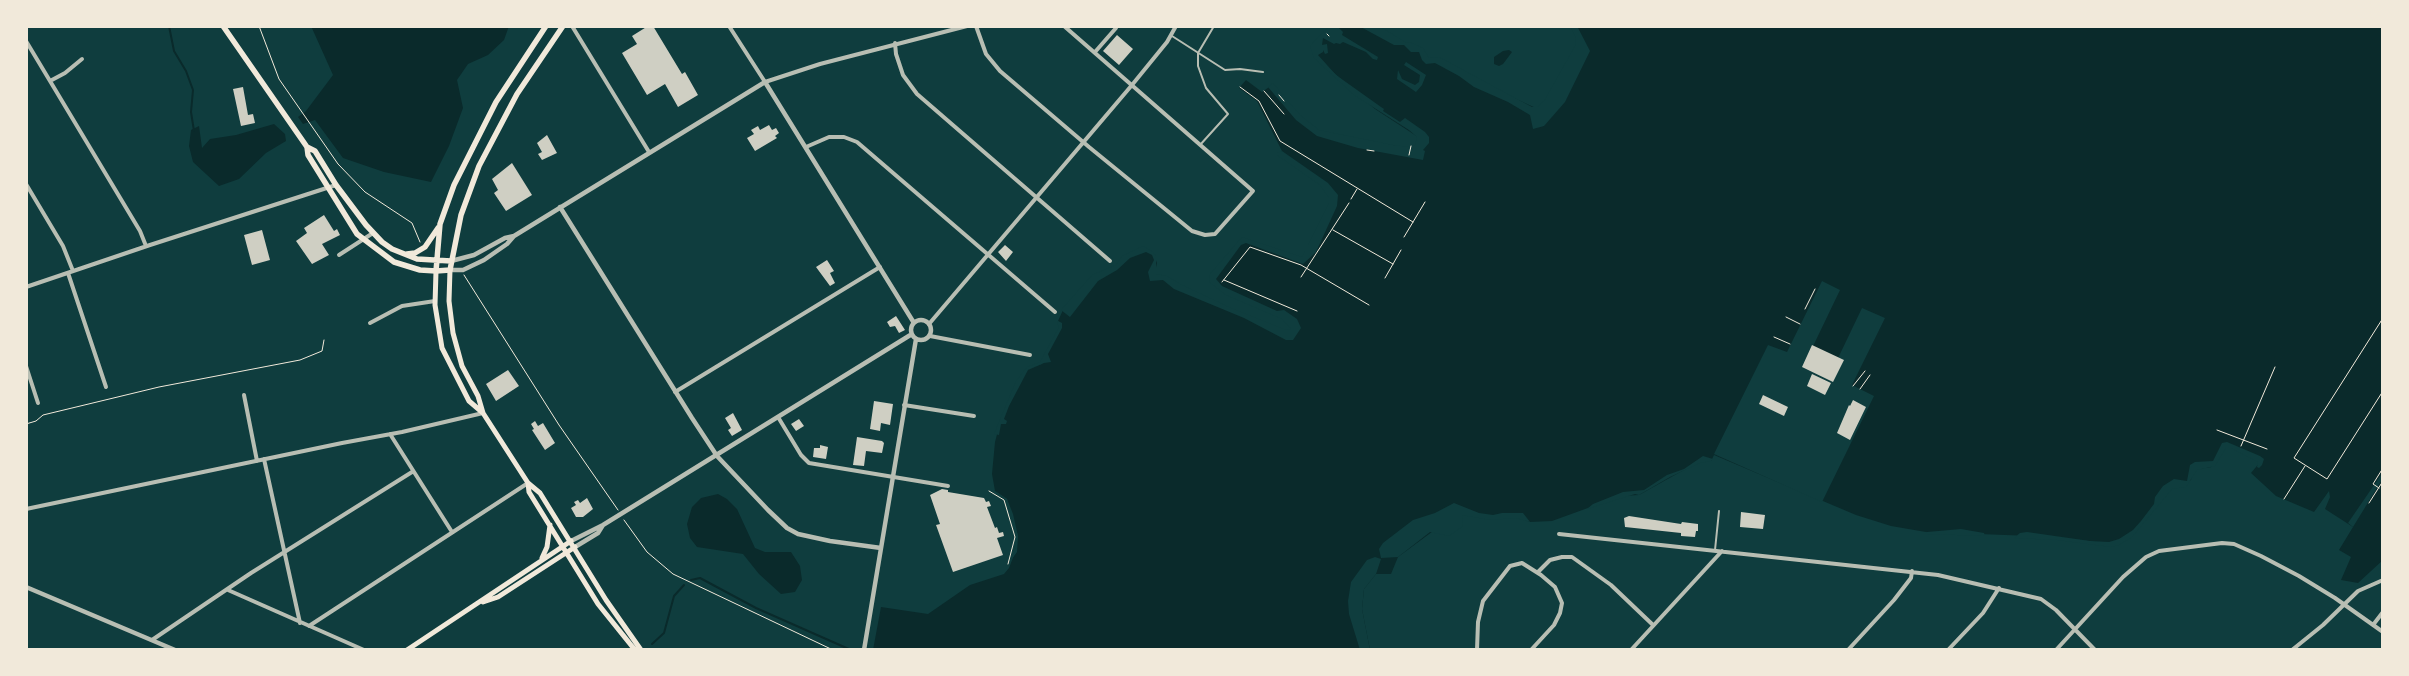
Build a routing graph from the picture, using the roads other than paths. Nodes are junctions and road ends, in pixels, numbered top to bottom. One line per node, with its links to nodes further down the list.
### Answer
1 (223, 26): 24 (main road)
2 (546, 26): 32 (main road)
3 (563, 26): 41 (main road)
4 (572, 26): 26 (street)
5 (729, 26): 20 (street)
6 (967, 26): 14 (street)
7 (976, 26): 22 (street)
8 (1064, 26): 15 (street)
9 (1176, 26): 12 (street)
10 (1214, 26): 16 (lane)
11 (1116, 28): 15 (street)
12 (1172, 36): 16 (lane); 21 (street)
13 (26, 41): 19 (street)
14 (895, 44): 20 (street); 30 (street)
15 (1095, 52): 21 (street)
16 (1198, 53): 18 (lane); 23 (lane)
17 (82, 59): 19 (street)
18 (1264, 72)
19 (50, 80): 36 (street)
20 (765, 82): 25 (street); 26 (street)
21 (1132, 86): 22 (street); 23 (street)
22 (1083, 142): 23 (street); 30 (street)
23 (1200, 145)
24 (307, 146): 28 (main road); 29 (main road)
25 (806, 146): 37 (street); 43 (street)
26 (649, 152): 31 (street)
27 (26, 184): 46 (street)
28 (336, 185): 29 (street); 33 (main road)
29 (328, 188): 35 (main road); 36 (street)
30 (1036, 198): 37 (street); 42 (street)
31 (560, 207): 34 (street); 59 (street)
32 (440, 224): 39 (main road); 40 (main road)
33 (373, 234): 35 (street); 39 (main road)
34 (514, 236): 41 (street); 44 (street)
35 (362, 240): 38 (street); 45 (main road)
36 (146, 246): 46 (street)
37 (987, 254): 49 (street); 52 (street)
38 (339, 255)
39 (405, 255): 40 (main road)
40 (436, 261): 41 (main road); 45 (main road)
41 (451, 261): 44 (main road)
42 (1110, 261)
43 (880, 267): 51 (street); 59 (street)
44 (450, 270): 45 (main road); 63 (main road)
45 (436, 271): 48 (main road)
46 (70, 272): 47 (street); 58 (street)
47 (26, 287)
48 (435, 301): 50 (street); 63 (main road)
49 (1055, 312)
50 (370, 323)
51 (914, 323): 52 (street); 53 (street)
52 (929, 324): 54 (street)
53 (912, 334): 55 (street); 65 (street)
54 (930, 336): 55 (street); 56 (street)
55 (916, 339): 62 (street)
56 (1030, 355)
57 (26, 366): 61 (street)
58 (106, 387)
59 (675, 392): 67 (street)
60 (244, 395): 69 (street)
61 (38, 403)
62 (904, 405): 64 (street); 71 (street)
63 (483, 414): 66 (street); 72 (main road)
64 (974, 416)
65 (778, 417): 67 (street); 71 (street)
66 (390, 434): 68 (street); 70 (street)
67 (717, 456): 77 (street); 83 (street)
68 (264, 459): 69 (street); 86 (street)
69 (257, 460): 74 (street)
70 (412, 472): 78 (street); 86 (street)
71 (893, 479): 73 (street); 83 (street)
72 (528, 483): 76 (main road); 78 (street); 80 (main road)
73 (948, 486)
74 (26, 509)
75 (1719, 511): 84 (lane)
76 (550, 525): 81 (main road); 88 (main road)
77 (603, 526): 80 (street); 82 (street)
78 (452, 532): 101 (street)
79 (1559, 534): 84 (street)
80 (571, 541): 81 (main road); 82 (main road)
81 (562, 546): 87 (main road); 88 (main road)
82 (575, 547): 87 (main road); 109 (main road)
83 (881, 548): 110 (street)
84 (1715, 550): 85 (street)
85 (1722, 551): 89 (street); 99 (street)
86 (284, 553): 94 (street); 98 (street)
87 (566, 553): 95 (main road); 108 (main road)
88 (542, 559): 95 (main road)
89 (1912, 571): 93 (street); 114 (street)
90 (1538, 572): 99 (street); 111 (street); 112 (street)
91 (2383, 580): 96 (street)
92 (26, 587): 104 (street)
93 (1998, 588): 102 (street); 115 (street)
94 (228, 590): 98 (street); 104 (street)
95 (481, 602): 107 (main road)
96 (2344, 605): 100 (street); 102 (street); 118 (street)
97 (2383, 612): 100 (street)
98 (300, 623): 101 (street)
99 (1653, 625): 113 (street)
100 (2373, 625): 103 (street)
101 (309, 626): 106 (street)
102 (2075, 628): 116 (street); 117 (street)
103 (2383, 632)
104 (152, 640): 105 (street)
105 (175, 650)
106 (364, 650)
107 (407, 650)
108 (635, 650)
109 (641, 650)
110 (864, 650)
111 (1476, 650)
112 (1531, 650)
113 (1631, 650)
114 (1848, 650)
115 (1948, 650)
116 (2056, 650)
117 (2095, 650)
118 (2292, 650)

